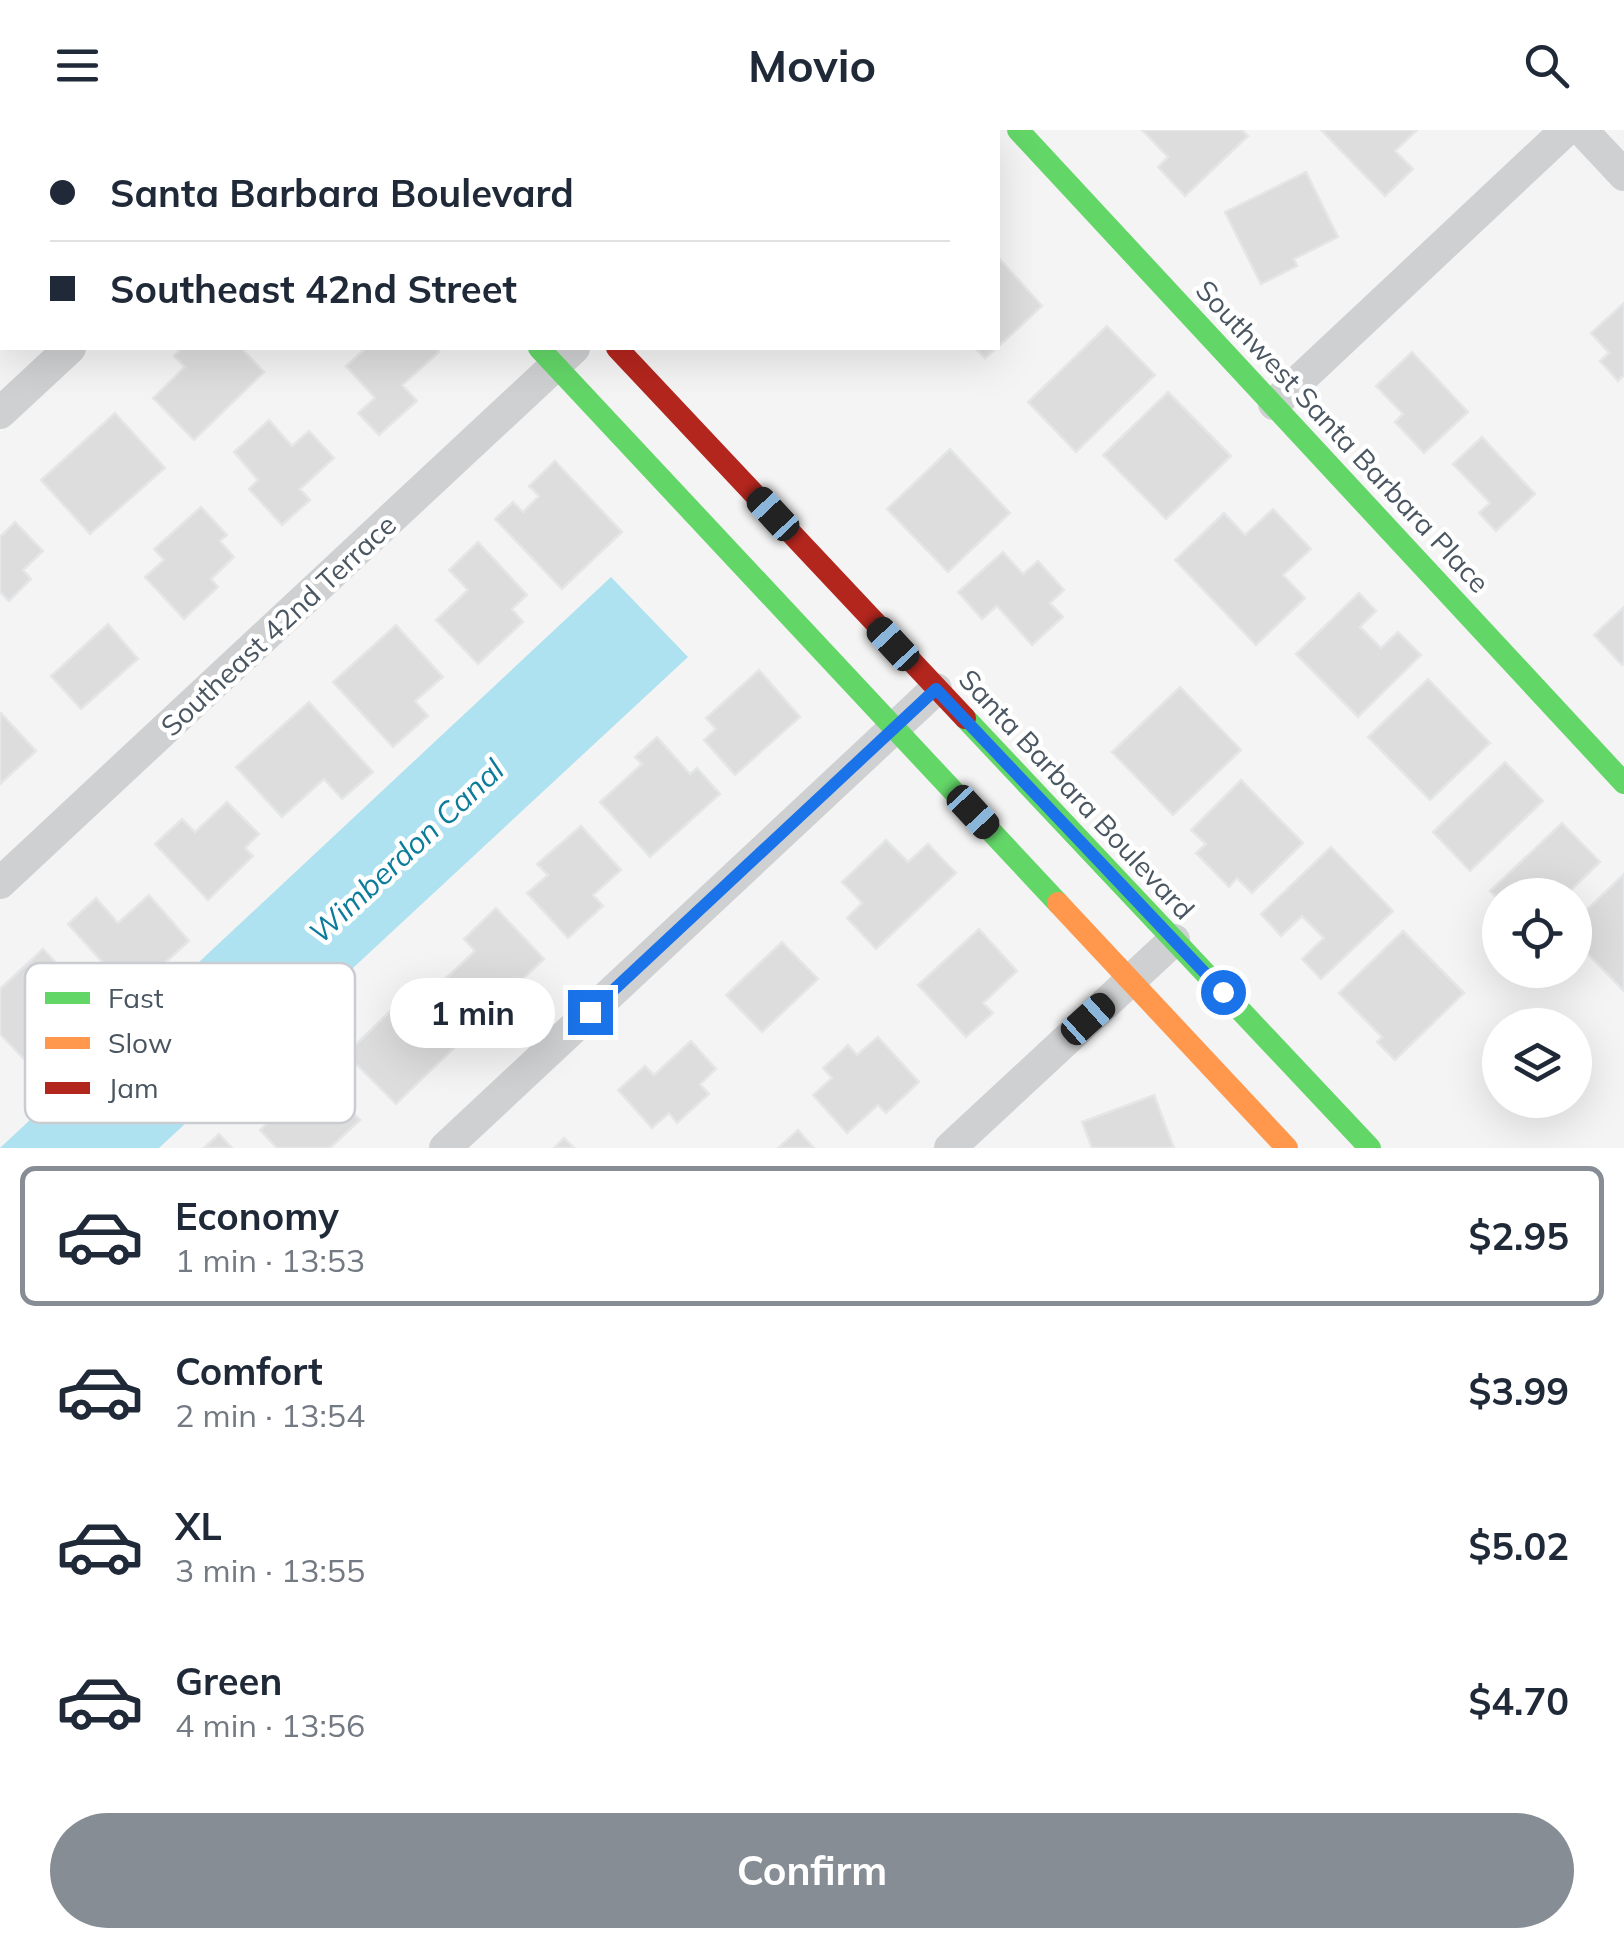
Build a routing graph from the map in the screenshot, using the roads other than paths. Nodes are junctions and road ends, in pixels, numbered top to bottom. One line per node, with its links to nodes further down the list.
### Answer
1 (1018, 130): 8 (main road, Southwest Santa Barbara Place)
2 (1566, 130): 8 (street)
3 (1582, 130): 4 (street)
4 (1624, 175)
5 (68, 350): 9 (street)
6 (619, 350): 10 (main road, Santa Barbara Boulevard)
7 (557, 354): 11 (main road); 13 (street, Southeast 42nd Terrace)
8 (1274, 404): 12 (main road, Southwest Santa Barbara Place)
9 (0, 413)
10 (936, 689): 11 (street); 14 (main road, Santa Barbara Boulevard)
11 (894, 728): 15 (main road); 16 (street)
12 (1624, 783)
13 (0, 883)
14 (1174, 940): 15 (street); 19 (main road, Santa Barbara Boulevard)
15 (1131, 980): 17 (street); 18 (main road)
16 (445, 1148)
17 (950, 1148)
18 (1287, 1148)
19 (1370, 1148)

